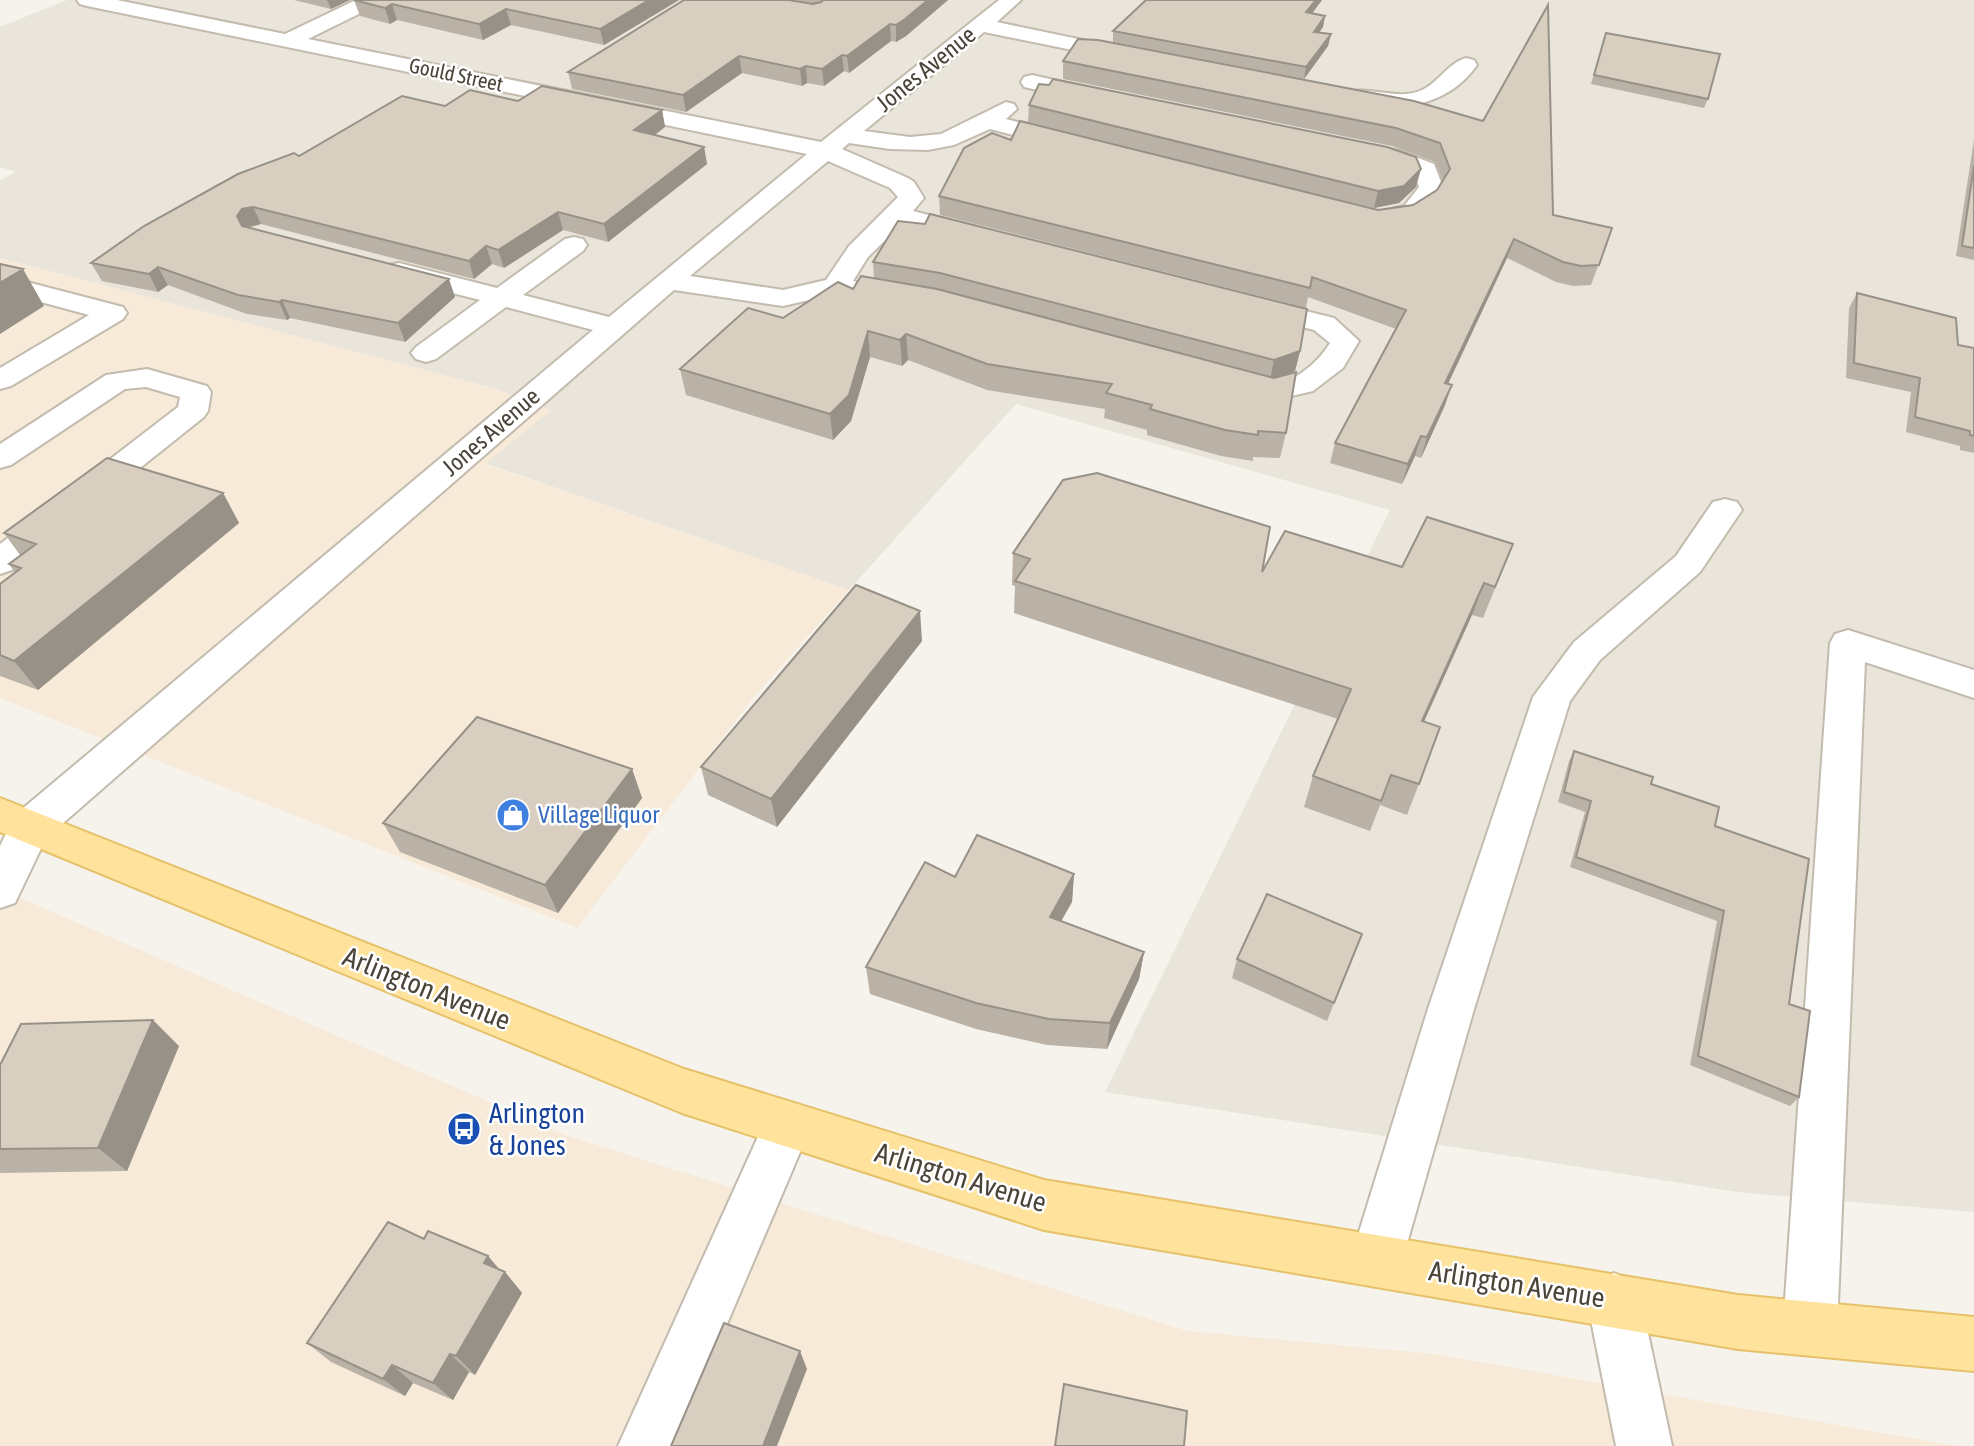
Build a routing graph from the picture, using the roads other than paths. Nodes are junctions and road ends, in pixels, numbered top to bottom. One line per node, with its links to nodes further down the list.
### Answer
1 (88, 0): 5 (street, Gould Street)
2 (372, 0): 5 (street)
3 (1008, 3): 4 (street, Jones Avenue)
4 (974, 20): 6 (street); 9 (street); 14 (street, Jones Avenue)
5 (287, 41): 10 (street, Gould Street)
6 (1153, 60)
7 (1465, 65): 11 (street)
8 (568, 79): 10 (street)
9 (1032, 82): 12 (street); 13 (street)
10 (545, 93): 14 (street, Gould Street)
11 (1334, 94)
12 (1113, 99)
13 (987, 121): 14 (street); 16 (street)
14 (834, 143): 17 (street); 22 (street, Jones Avenue)
15 (1352, 148): 18 (street)
16 (1092, 149)
17 (897, 215): 19 (street); 24 (street)
18 (1361, 215)
19 (1004, 242)
20 (574, 245): 25 (street)
21 (368, 263): 25 (street)
22 (667, 281): 24 (street); 28 (street, Jones Avenue)
23 (0, 283): 31 (street)
24 (836, 285): 26 (street)
25 (502, 298): 28 (street); 29 (street)
26 (914, 299)
27 (1231, 300): 30 (street)
28 (614, 327): 36 (street, Jones Avenue)
29 (426, 354)
30 (1217, 378)
31 (0, 380)
32 (0, 458): 34 (street)
33 (1724, 510): 39 (street)
34 (0, 562)
35 (1974, 684): 41 (street)
36 (15, 821): 37 (street, Jones Avenue); 38 (main road, Arlington Avenue)
37 (0, 890)
38 (788, 1124): 39 (main road, Arlington Avenue); 43 (street)
39 (1376, 1261): 40 (main road, Arlington Avenue)
40 (1614, 1300): 41 (main road, Arlington Avenue); 44 (street)
41 (1810, 1328): 42 (main road, Arlington Avenue)
42 (1974, 1344)
43 (646, 1446)
44 (1644, 1446)

